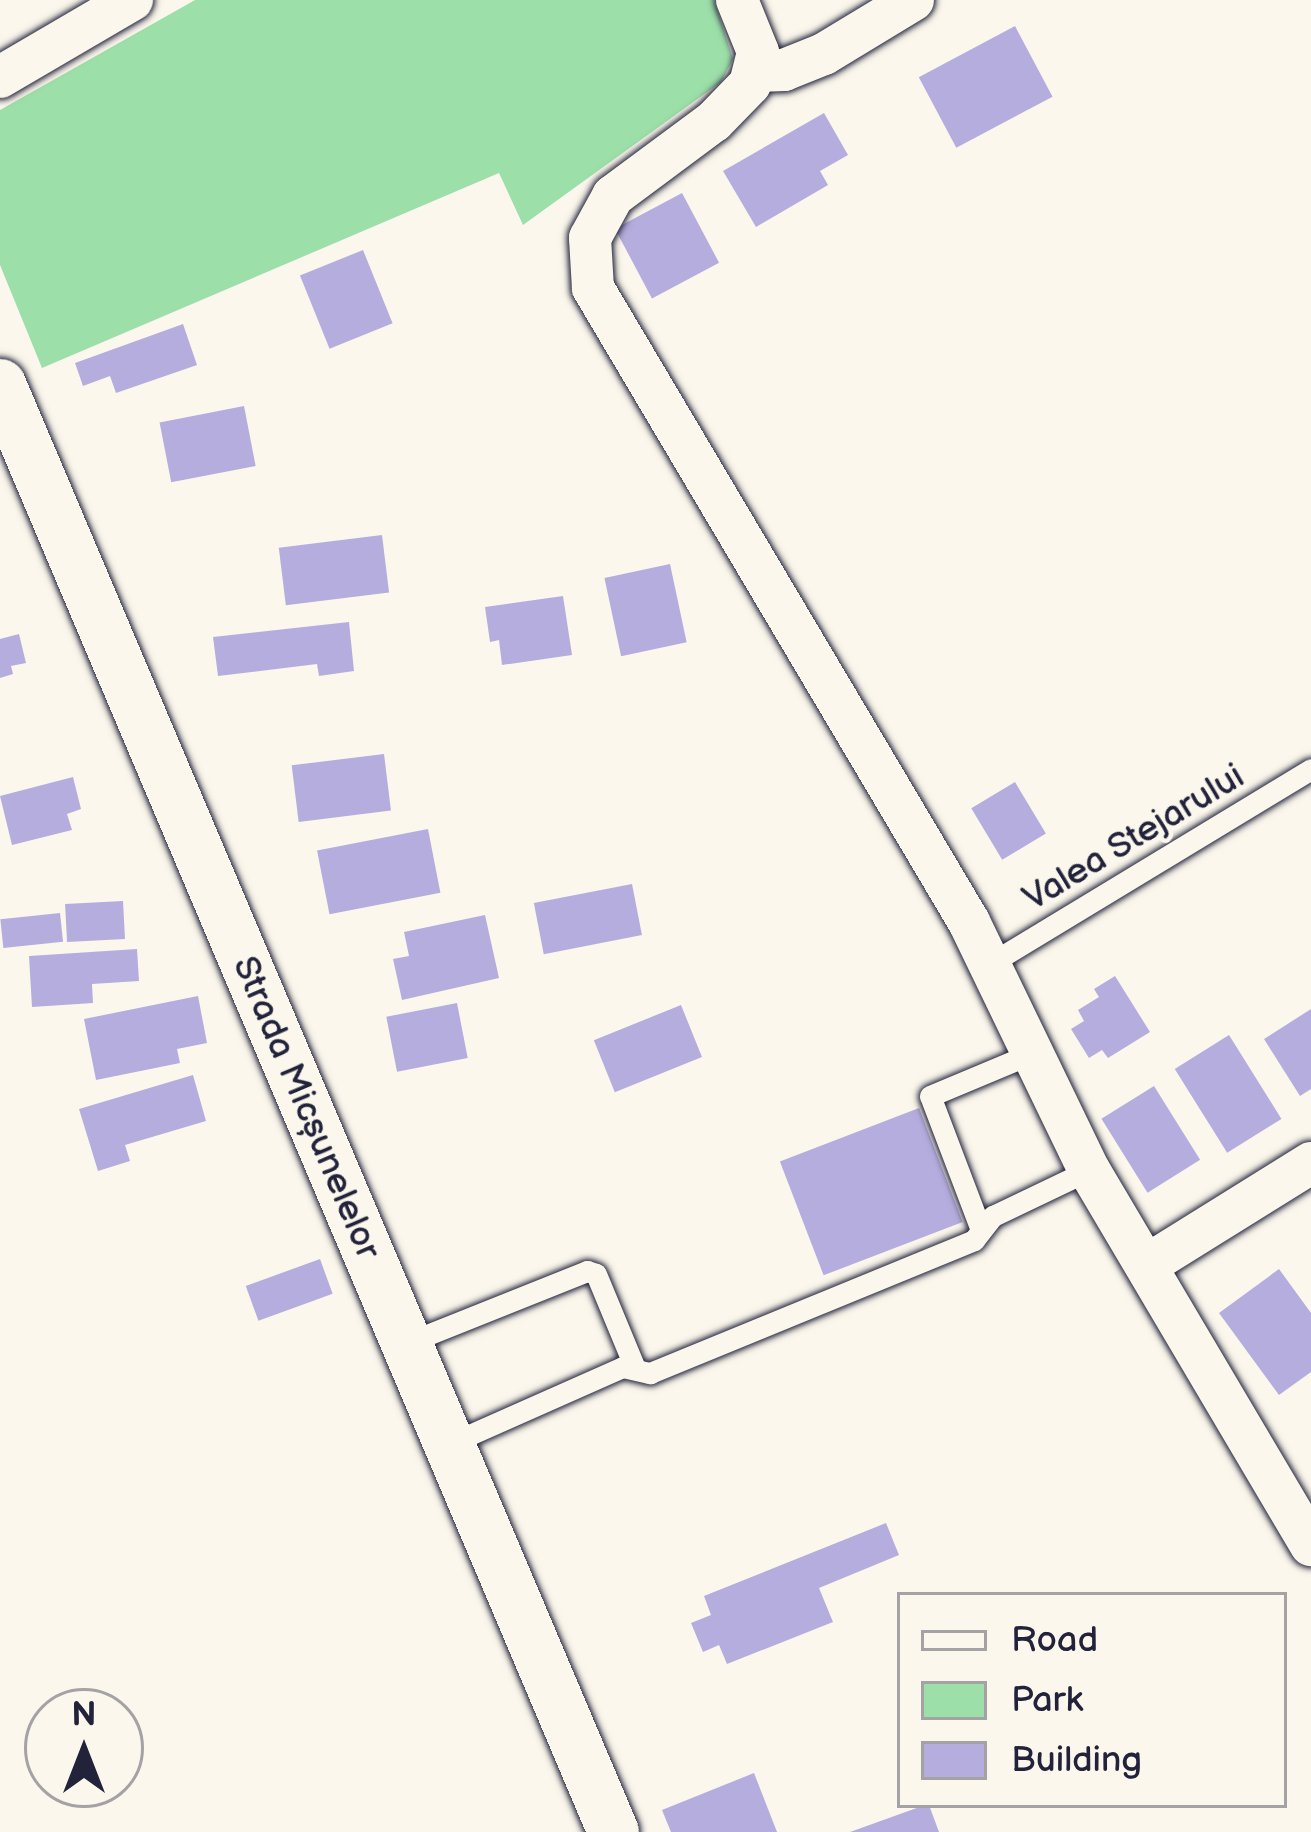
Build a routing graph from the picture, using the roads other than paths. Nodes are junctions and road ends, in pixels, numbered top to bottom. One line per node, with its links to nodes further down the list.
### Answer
1 (132, 0): 5 (street)
2 (737, 0): 4 (street)
3 (913, 0): 4 (street)
4 (757, 71): 8 (street)
5 (0, 76)
6 (0, 384): 14 (street, Strada Micșunelelor)
7 (1311, 769): 8 (lane, Valea Stejarului)
8 (991, 963): 9 (street)
9 (1033, 1053): 11 (street); 12 (lane)
10 (1311, 1162): 13 (street)
11 (1089, 1170): 12 (lane); 13 (street)
12 (981, 1230): 15 (lane)
13 (1147, 1265): 17 (street)
14 (406, 1344): 15 (lane); 16 (street, Strada Micșunelelor)
15 (635, 1368): 16 (lane)
16 (448, 1444): 18 (street, Strada Micșunelelor)
17 (1311, 1545)
18 (613, 1832)

